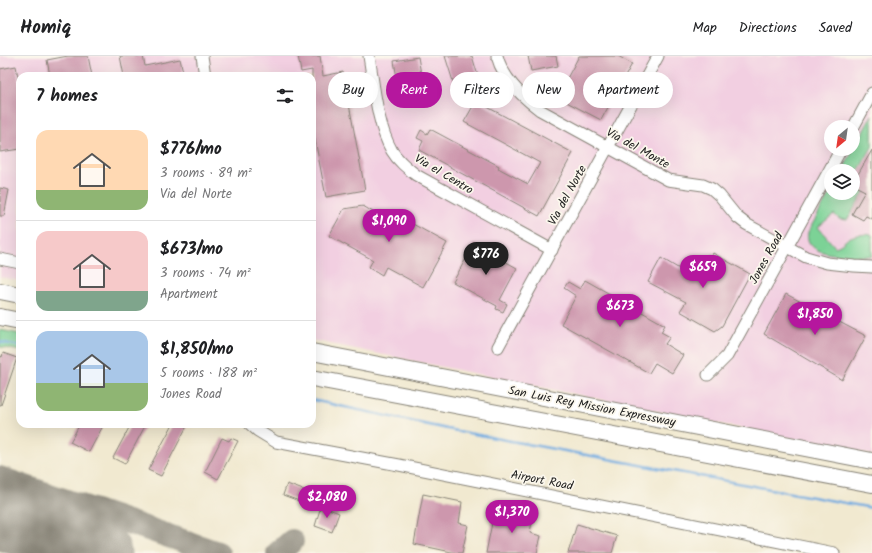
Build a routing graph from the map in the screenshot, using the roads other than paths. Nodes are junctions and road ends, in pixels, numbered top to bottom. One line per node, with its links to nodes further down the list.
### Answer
1 (202, 56): 5 (street)
2 (369, 56): 11 (street, Via el Centro)
3 (497, 56): 8 (street, Via del Monte)
4 (658, 56): 8 (street, Via del Norte)
5 (204, 72)
6 (872, 93): 7 (street)
7 (857, 120)
8 (609, 147): 10 (street, Via del Monte); 11 (street, Via del Norte)
9 (837, 156): 10 (street, Jones Road)
10 (787, 247): 14 (street, Via del Monte); 21 (street, Jones Road)
11 (552, 250): 19 (street, Via del Norte)
12 (0, 259): 13 (street)
13 (16, 262)
14 (872, 267)
15 (0, 291): 16 (highway)
16 (16, 294)
17 (0, 317): 18 (highway)
18 (16, 320)
19 (498, 347)
20 (316, 353): 24 (highway, San Luis Rey Mission Expressway)
21 (708, 375)
22 (316, 379): 25 (highway, San Luis Rey Mission Expressway)
23 (254, 428): 26 (street, Airport Road)
24 (872, 461)
25 (872, 484)
26 (834, 553)

